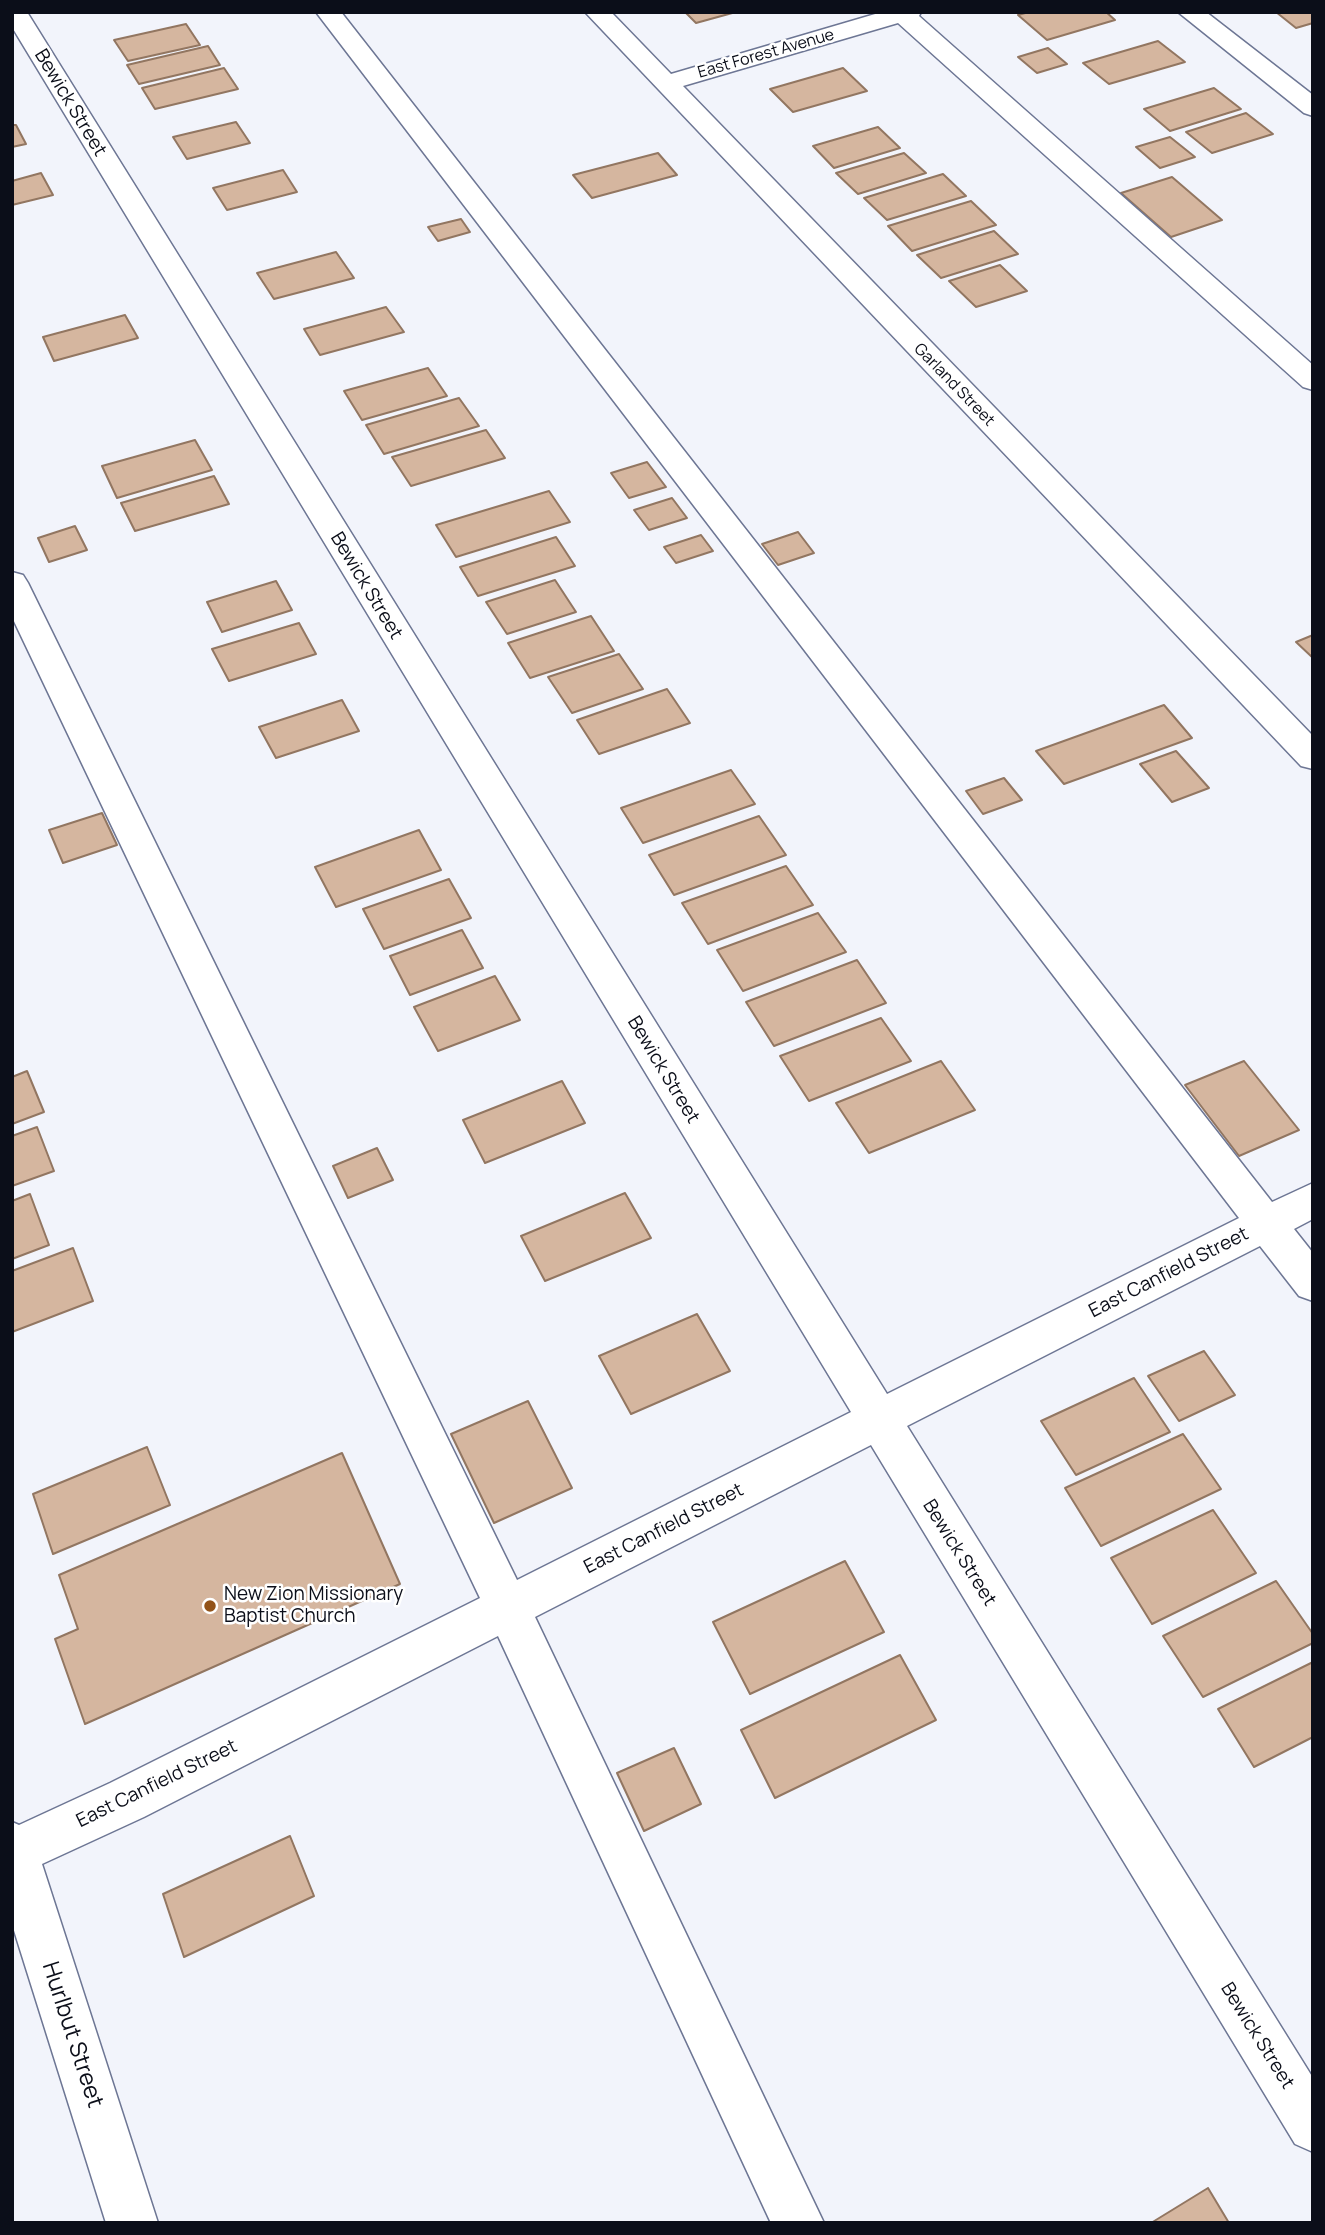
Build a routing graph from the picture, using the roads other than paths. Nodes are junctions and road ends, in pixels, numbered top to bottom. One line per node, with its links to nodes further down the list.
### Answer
1 (15, 12): 14 (street, Bewick Street)
2 (328, 12): 12 (street)
3 (597, 12): 6 (street, Garland Street)
4 (1190, 12): 7 (street)
5 (904, 13): 6 (street, East Forest Avenue); 8 (street)
6 (664, 83): 10 (street, Garland Street)
7 (1313, 108)
8 (1313, 381)
9 (12, 583): 15 (street)
10 (1313, 757)
11 (1313, 1200): 12 (street, East Canfield Street)
12 (1266, 1223): 13 (street); 14 (street, East Canfield Street)
13 (1313, 1284)
14 (878, 1421): 15 (street, East Canfield Street); 17 (street, Bewick Street)
15 (508, 1608): 16 (street, East Canfield Street); 19 (street)
16 (13, 1851): 18 (street, Hurlbut Street)
17 (1313, 2126)
18 (132, 2223)
19 (798, 2223)

